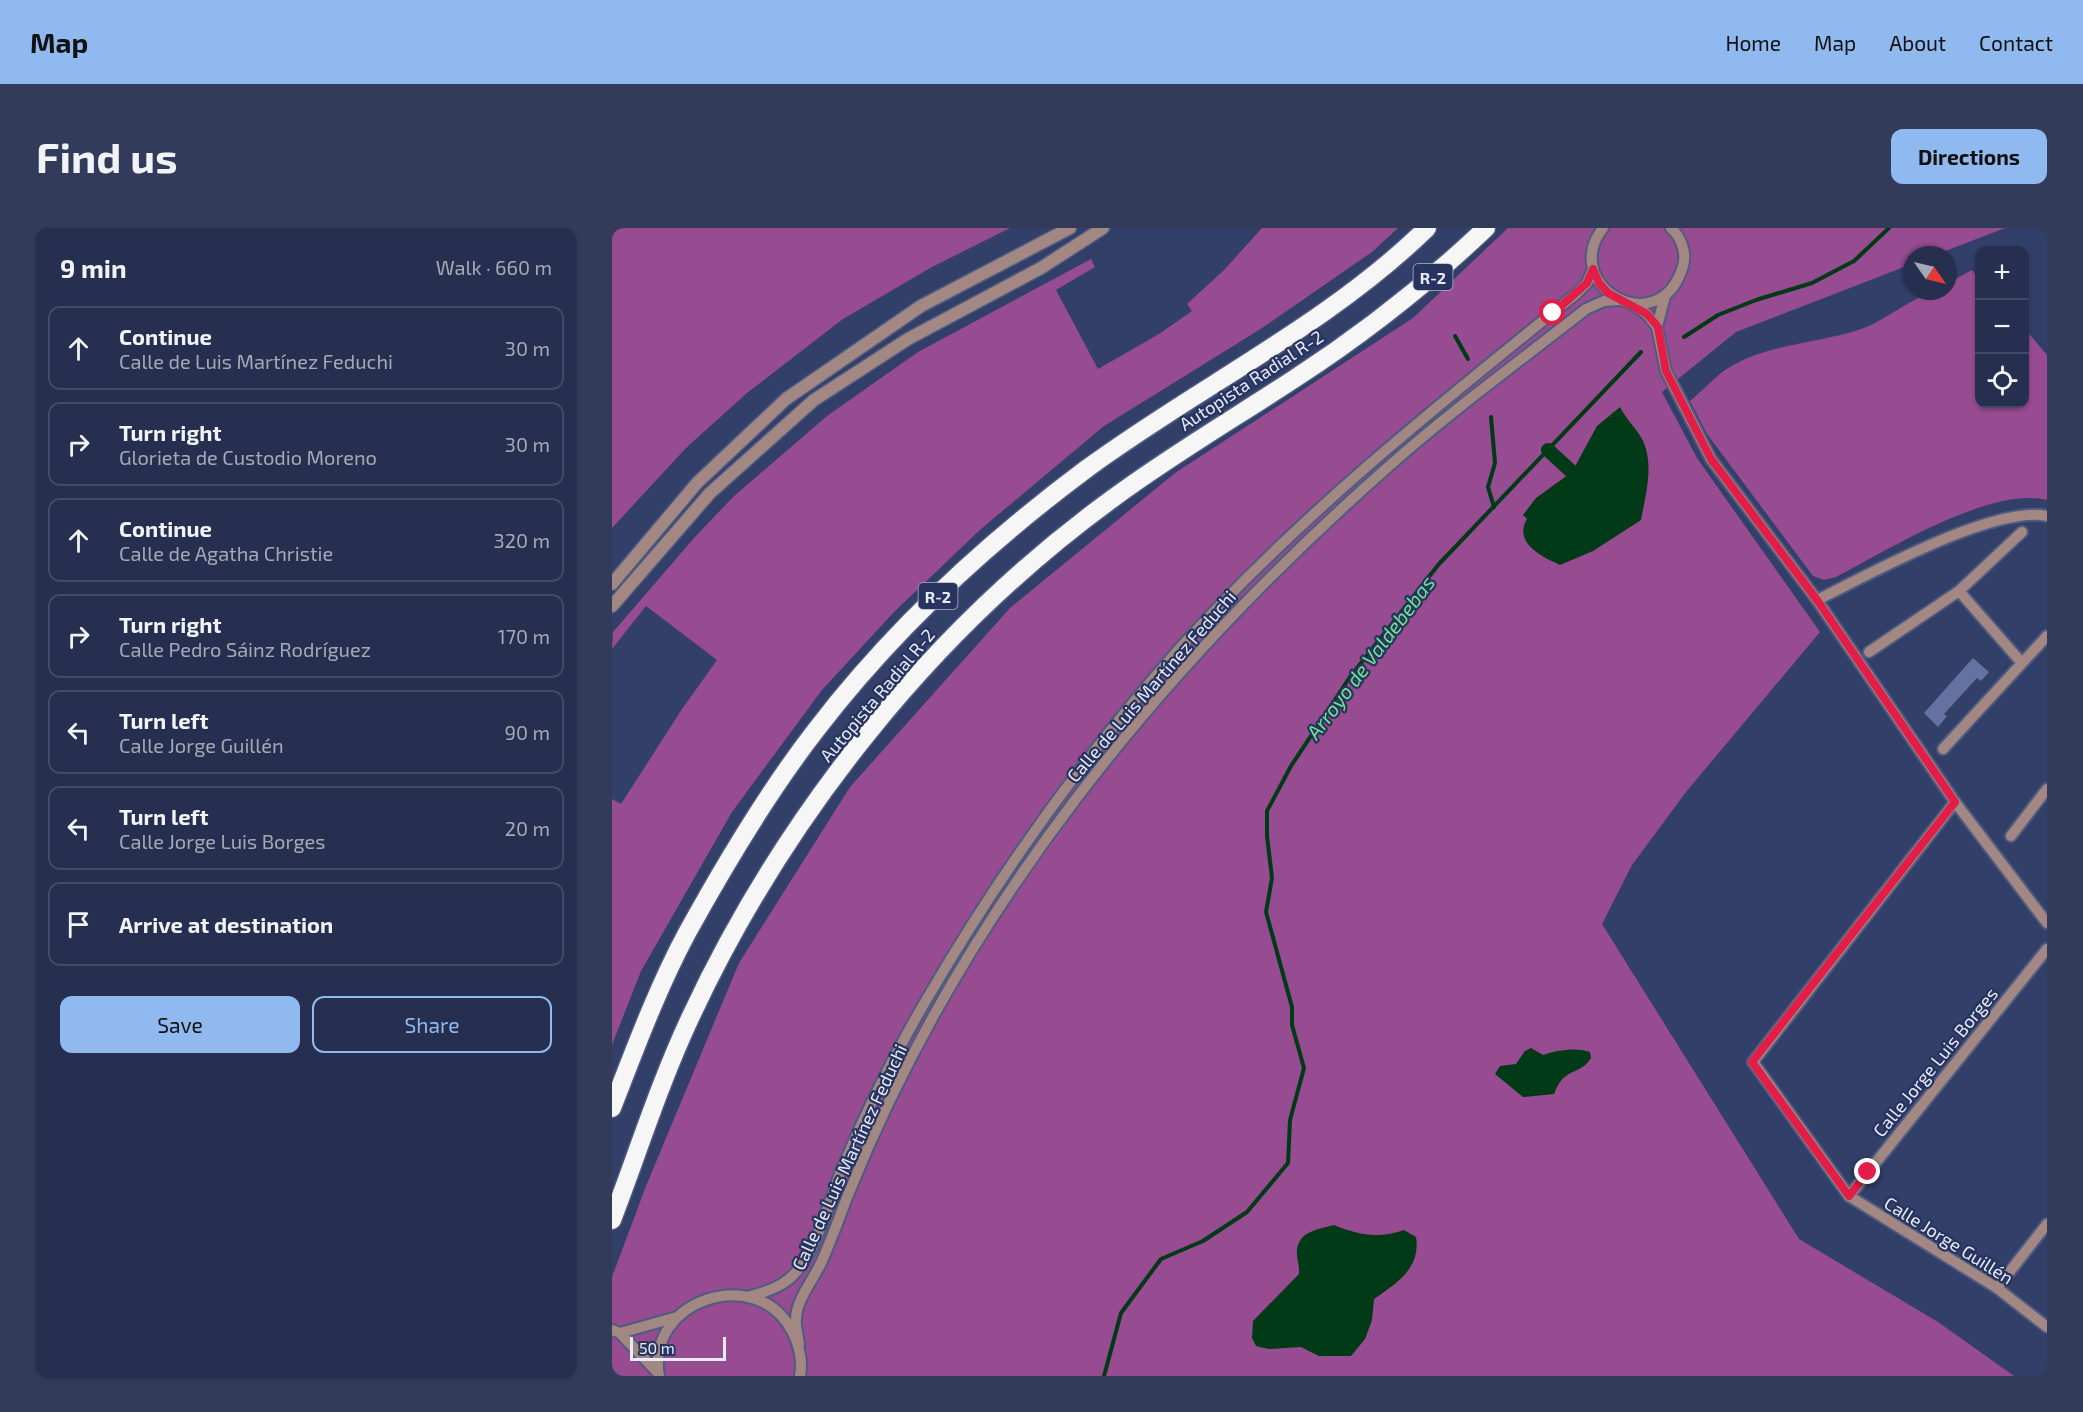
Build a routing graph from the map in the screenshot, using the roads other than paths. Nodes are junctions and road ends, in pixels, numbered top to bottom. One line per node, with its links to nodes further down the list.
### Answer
1 (1070, 228): 14 (street)
2 (1103, 228): 17 (street)
3 (1426, 228): 27 (highway, Autopista Radial R-2 / R-2)
4 (1486, 228): 29 (highway, Autopista Radial R-2 / R-2)
5 (1603, 228): 7 (street)
6 (1678, 230): 8 (street)
7 (1593, 269): 9 (street); 32 (street, Calle de Luis Martínez Feduchi)
8 (1665, 296): 10 (street); 11 (street)
9 (1618, 300): 10 (street); 36 (street, Calle de Luis Martínez Feduchi)
10 (1631, 304): 11 (street)
11 (1658, 327): 16 (street)
12 (2047, 516): 16 (street)
13 (2022, 532): 15 (street)
14 (612, 584)
15 (1959, 591): 19 (street); 20 (street)
16 (1817, 600): 23 (street)
17 (612, 606)
18 (2047, 636): 20 (street)
19 (1869, 652)
20 (2021, 662): 21 (street)
21 (1943, 749)
22 (2047, 789): 24 (street)
23 (1955, 802): 25 (street); 28 (street, Calle Jorge Guillén)
24 (2011, 836)
25 (2047, 923)
26 (2047, 949): 28 (street, Calle Jorge Luis Borges)
27 (612, 1108)
28 (1849, 1196): 31 (street, Calle Jorge Guillén)
29 (612, 1220)
30 (2047, 1224): 31 (street)
31 (1997, 1288): 34 (street, Calle Jorge Guillén)
32 (750, 1296): 33 (street); 36 (street)
33 (677, 1317): 35 (street); 37 (street)
34 (2047, 1327)
35 (616, 1332): 37 (street)
36 (799, 1344): 38 (street, Calle de Luis Martínez Feduchi)
37 (658, 1374)
38 (800, 1376)

